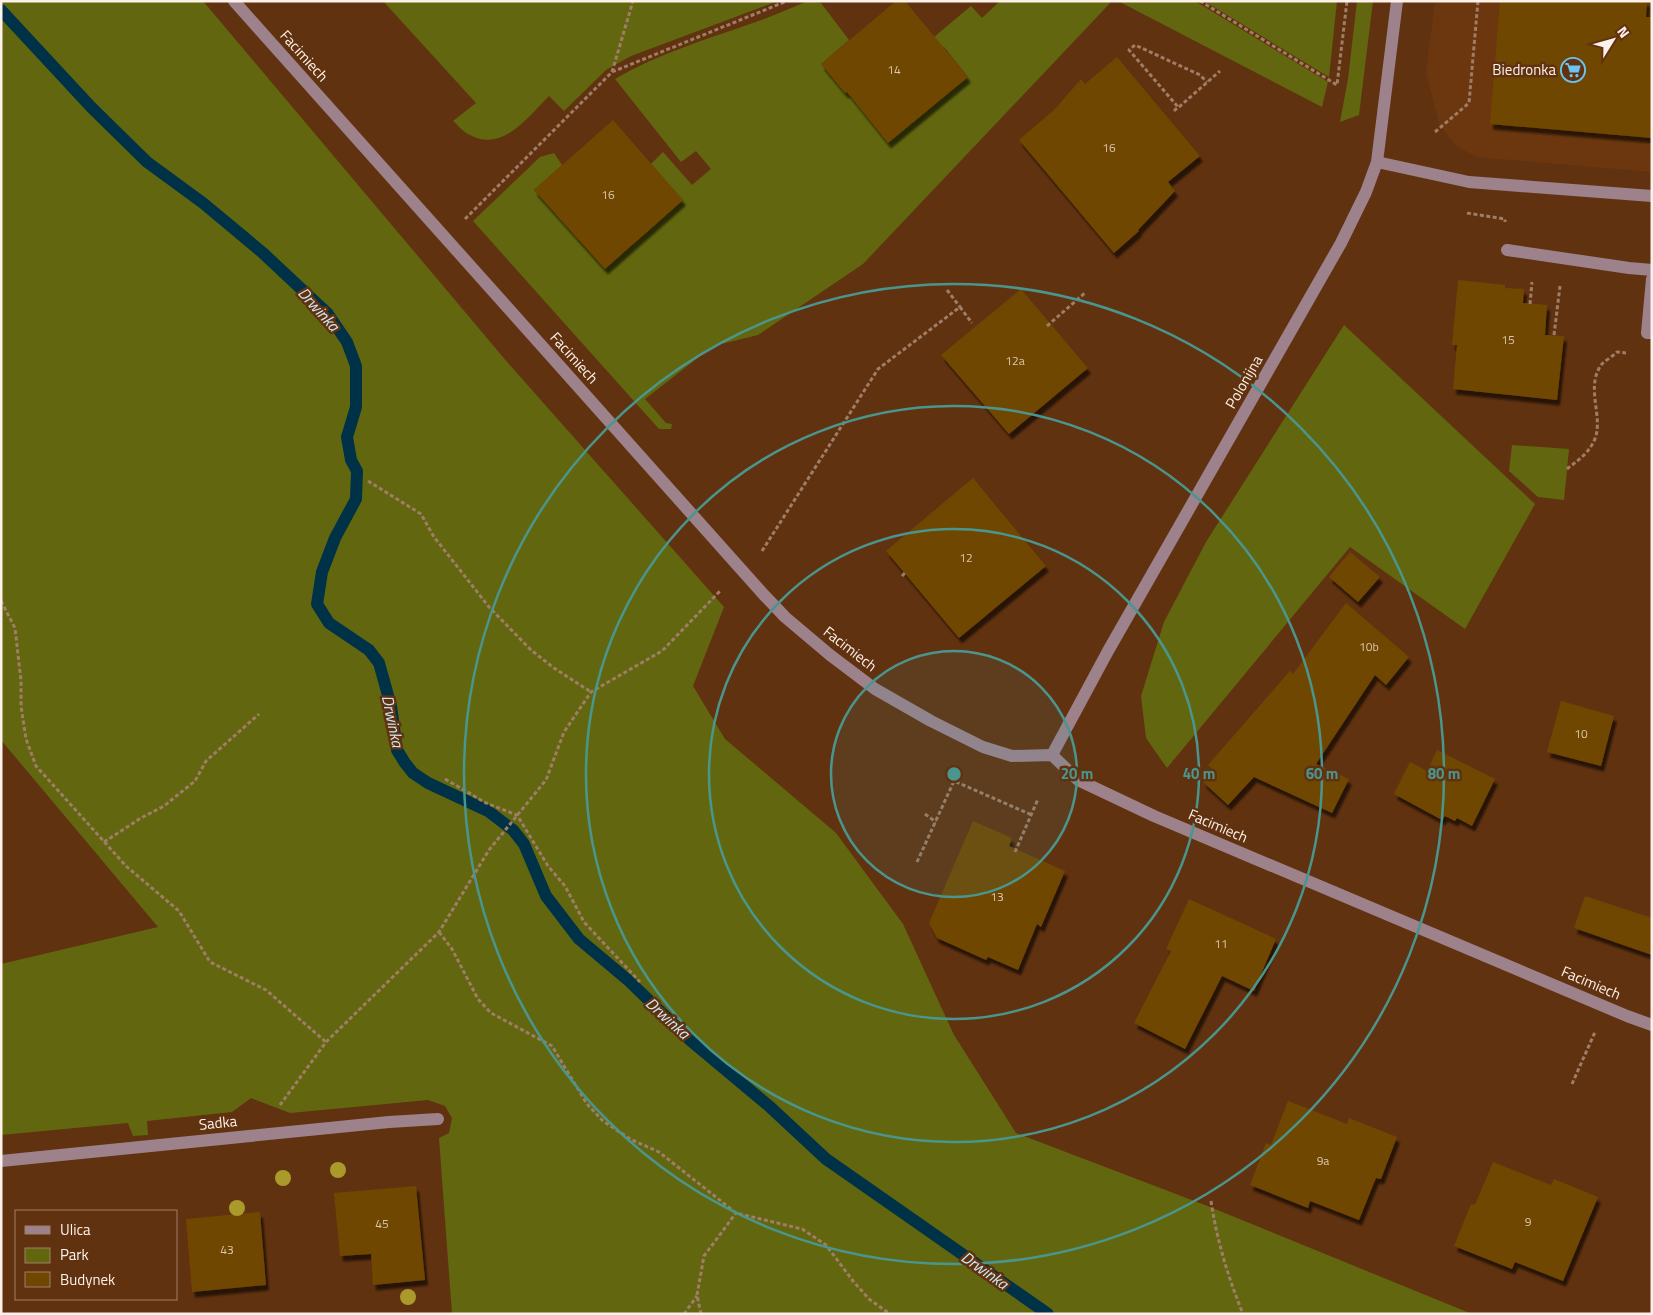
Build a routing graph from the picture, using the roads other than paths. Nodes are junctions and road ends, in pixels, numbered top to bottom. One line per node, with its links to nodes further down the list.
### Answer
1 (234, 1): 9 (street, Facimiech)
2 (1397, 1): 3 (street, Polonijna)
3 (1377, 162): 4 (street); 9 (street, Polonijna)
4 (1652, 196)
5 (1507, 250): 6 (street)
6 (1652, 270)
7 (1652, 279): 8 (street)
8 (1652, 333)
9 (1052, 755): 10 (street, Facimiech)
10 (1652, 1025)
11 (438, 1119): 12 (street, Sadka)
12 (1, 1161)

